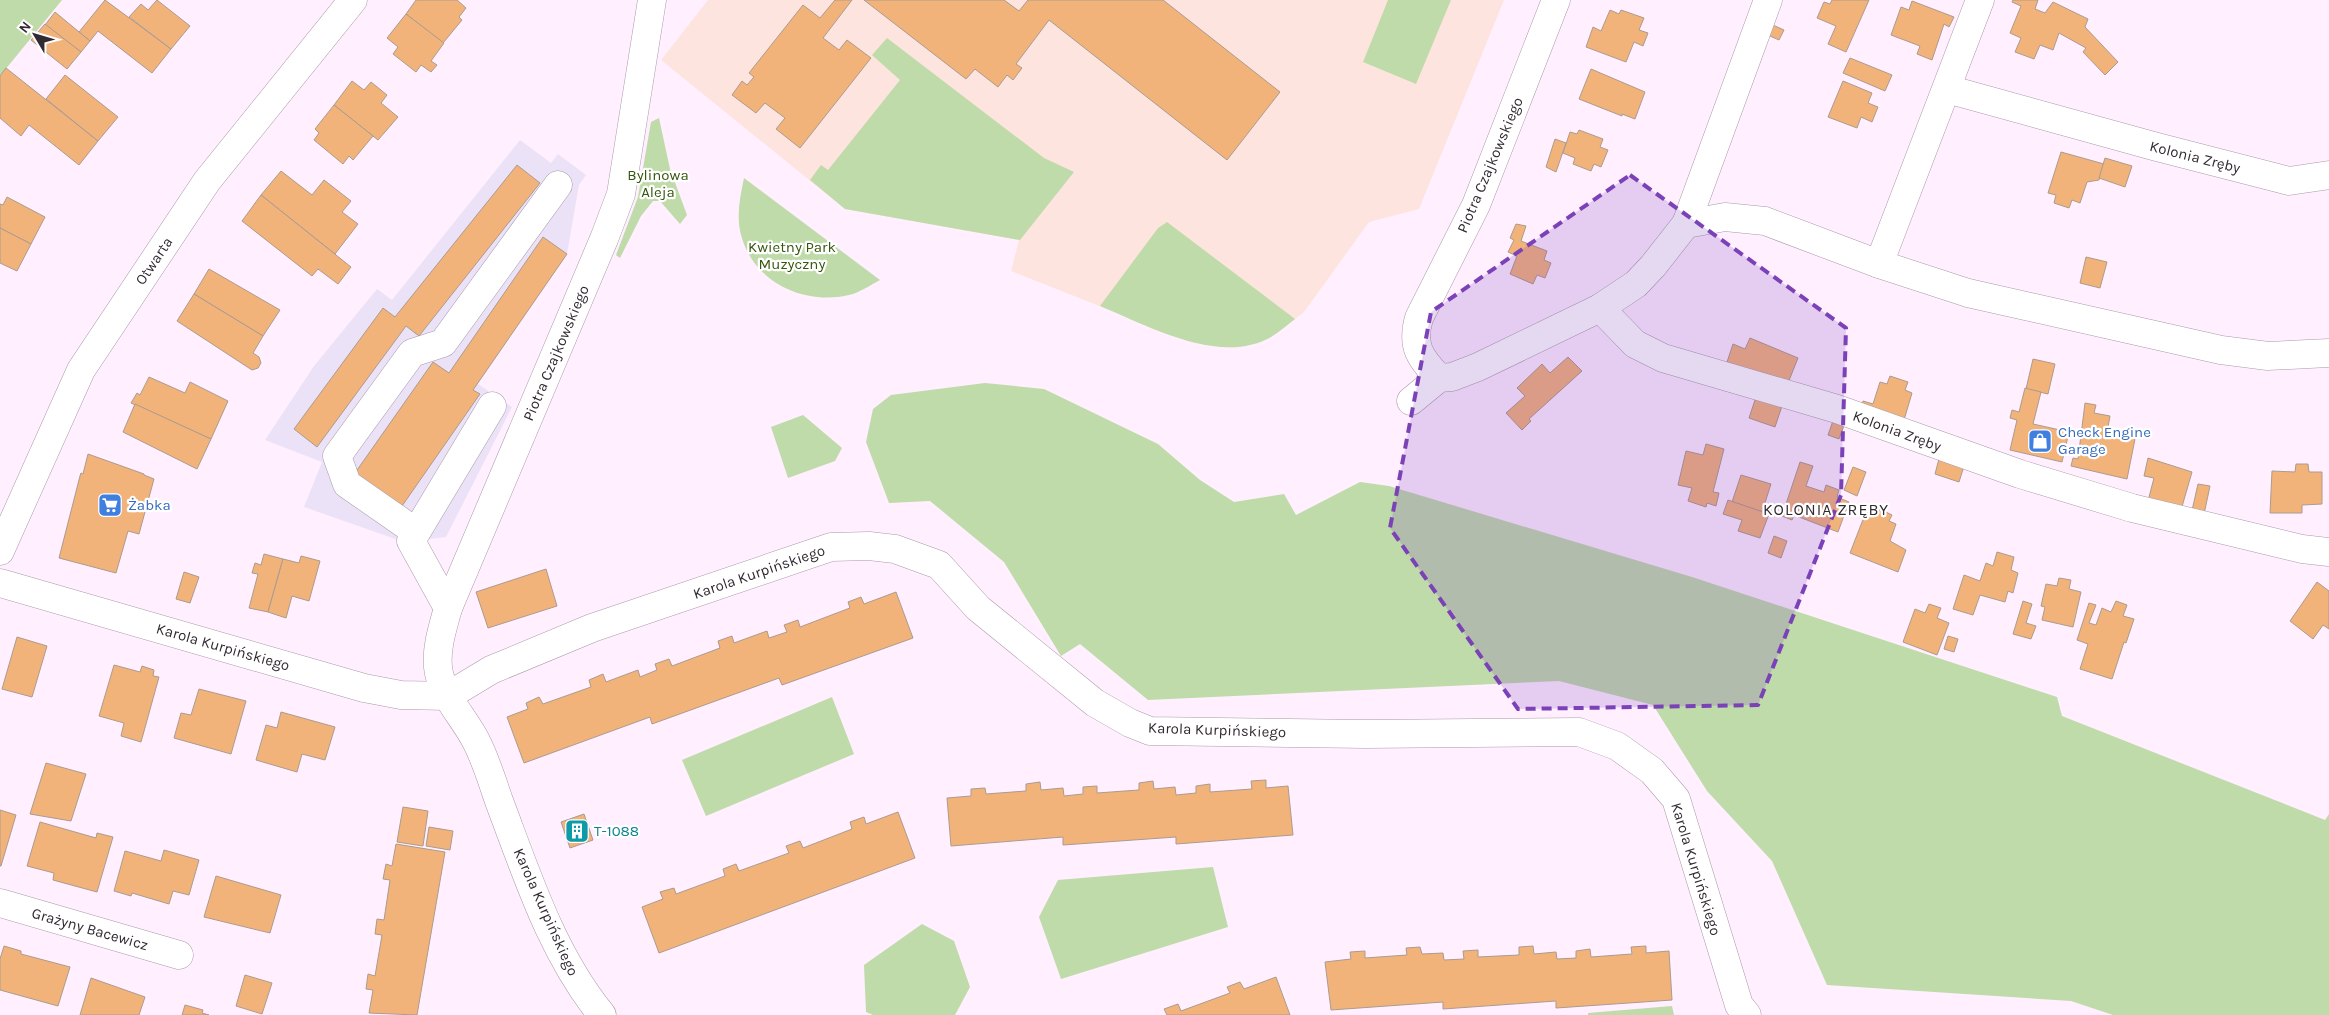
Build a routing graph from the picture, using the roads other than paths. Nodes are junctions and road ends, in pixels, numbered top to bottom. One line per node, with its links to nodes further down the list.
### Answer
1 (353, 0): 17 (street, Otwarta)
2 (652, 0): 20 (street, Piotra Czajkowskiego)
3 (1556, 0): 13 (street, Piotra Czajkowskiego)
4 (1768, 0): 9 (street)
5 (1980, 0): 6 (street)
6 (1948, 88): 7 (street, Kolonia Zręby); 10 (street)
7 (2329, 175)
8 (558, 185): 16 (street)
9 (1686, 224): 10 (street); 11 (street)
10 (1879, 264): 12 (street)
11 (1600, 308): 13 (street); 18 (street, Kolonia Zręby)
12 (2329, 354)
13 (1439, 378): 14 (street)
14 (1411, 401)
15 (492, 406): 16 (street)
16 (416, 532): 20 (street)
17 (0, 551)
18 (2329, 552)
19 (0, 583): 21 (street, Karola Kurpińskiego)
20 (448, 608): 21 (street, Piotra Czajkowskiego)
21 (448, 696): 24 (street, Karola Kurpińskiego); 25 (street, Karola Kurpińskiego)
22 (0, 903): 23 (street, Grażyny Bacewicz)
23 (179, 955)
24 (602, 1015)
25 (1747, 1015)

